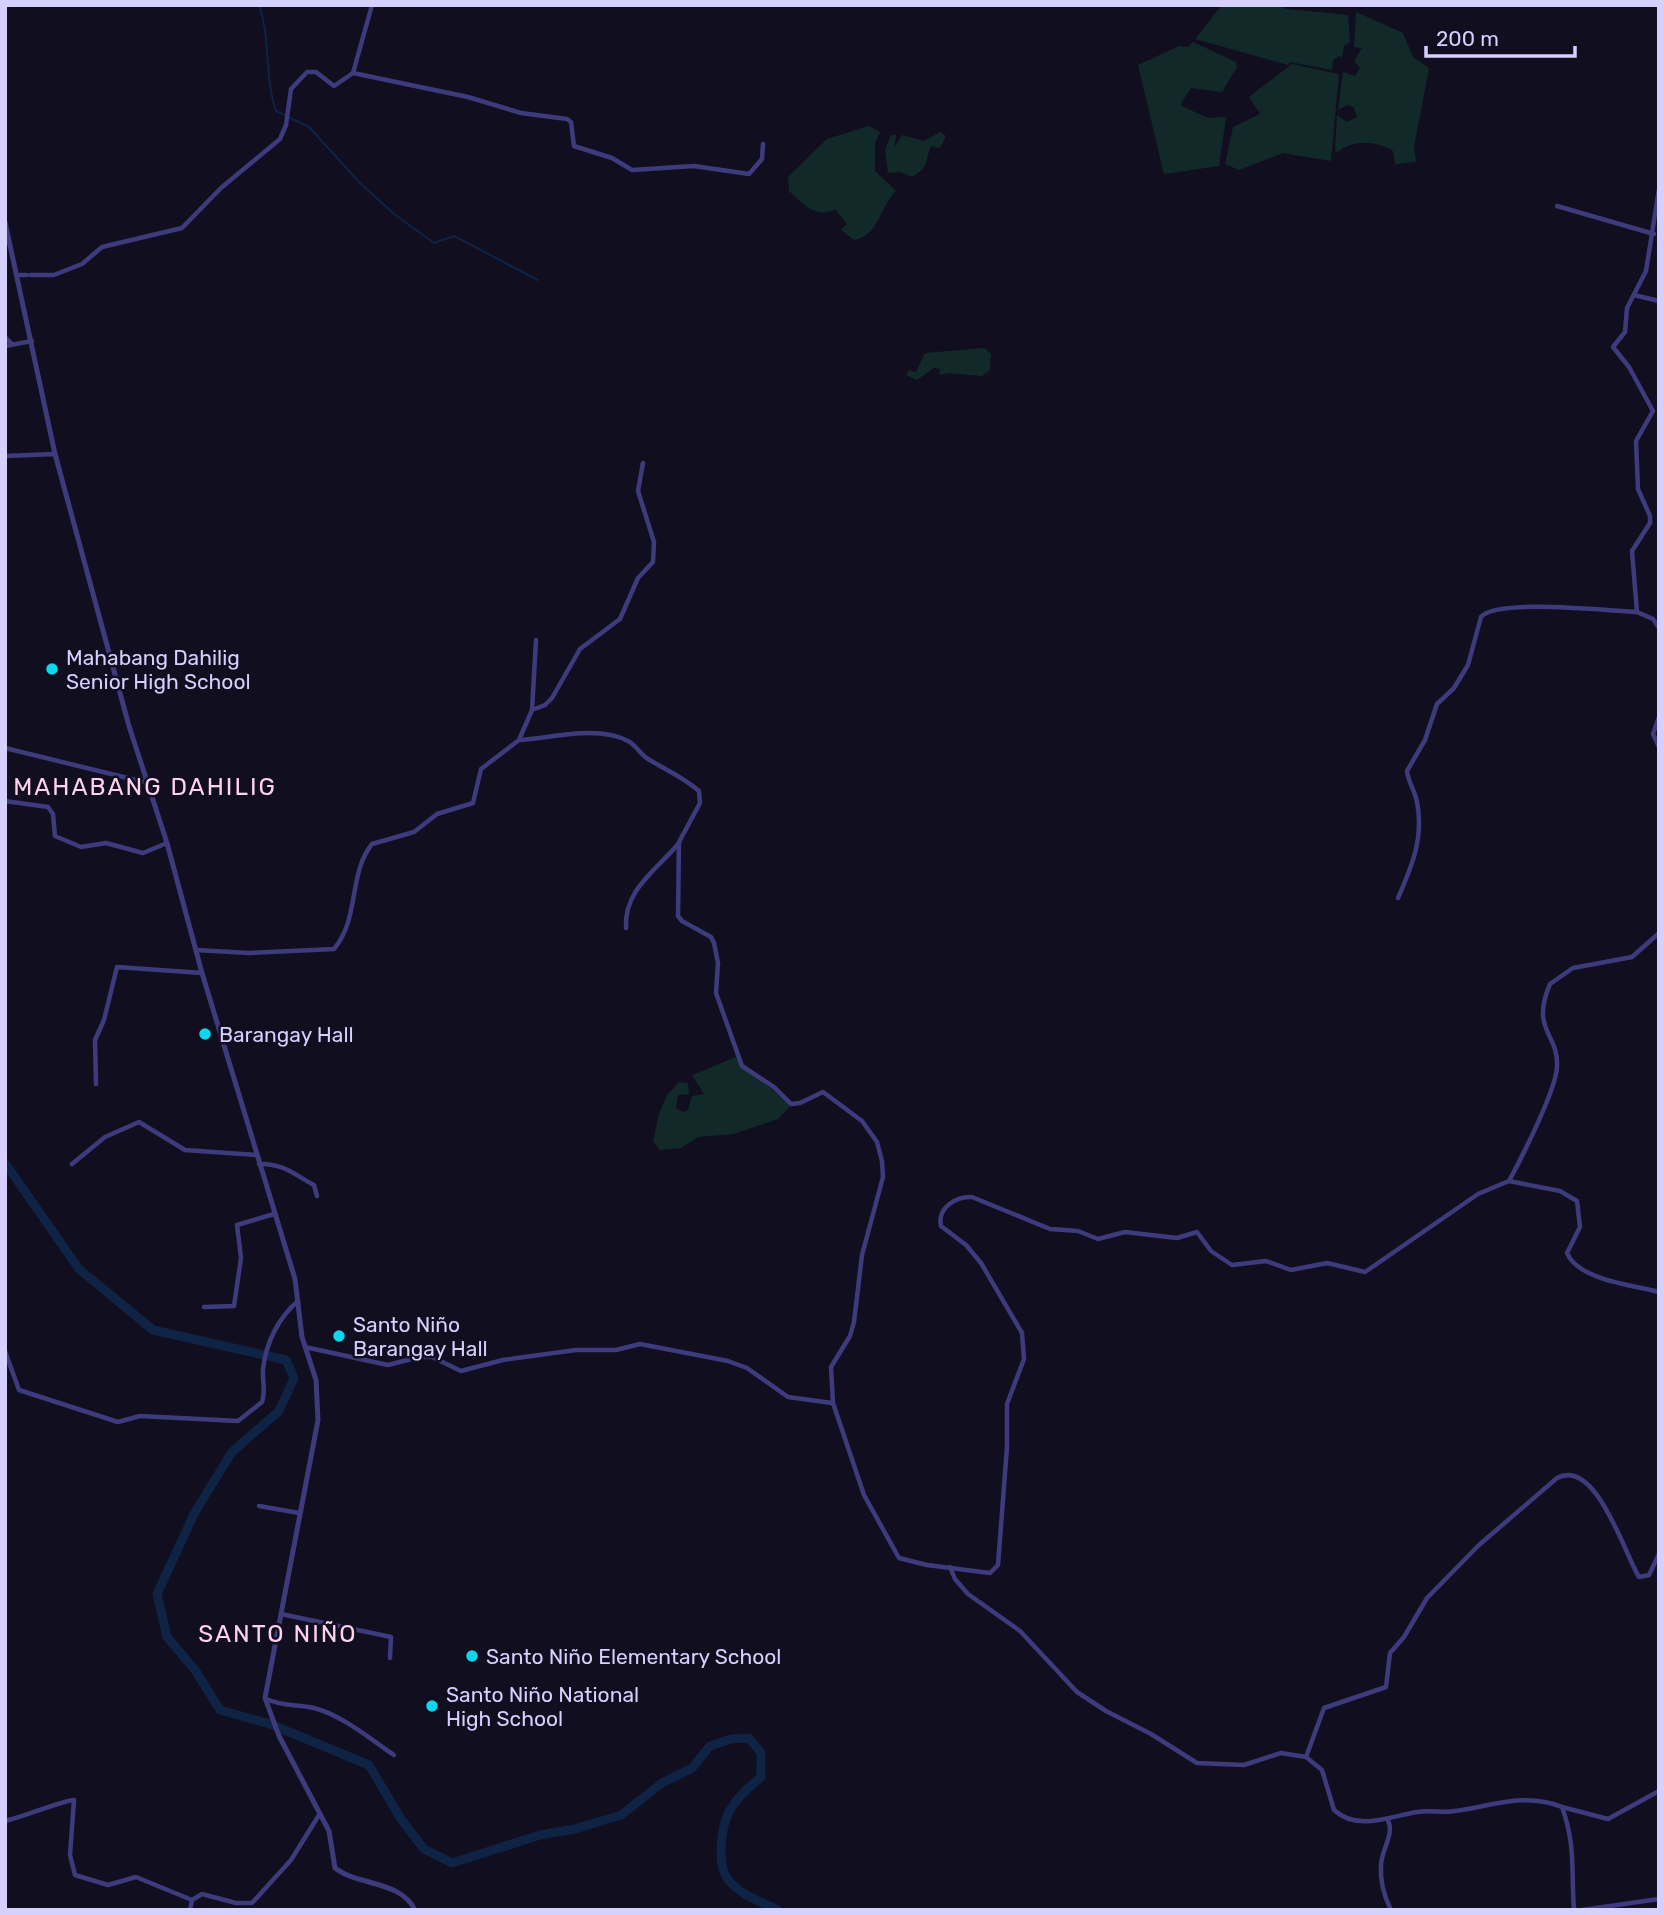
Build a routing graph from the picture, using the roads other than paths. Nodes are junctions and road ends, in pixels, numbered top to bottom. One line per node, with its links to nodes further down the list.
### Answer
1 (372, 5): 2 (street)
2 (353, 73): 3 (street); 8 (street)
3 (764, 144)
4 (1659, 189): 7 (street)
5 (1558, 206): 7 (street)
6 (5, 222): 8 (street)
7 (1654, 234): 9 (street)
8 (19, 275): 12 (street)
9 (1634, 295): 10 (street); 18 (street)
10 (1659, 301)
11 (5, 337): 13 (street)
12 (32, 341): 13 (street); 15 (street)
13 (12, 344): 14 (street)
14 (5, 346)
15 (55, 454): 16 (street); 26 (street)
16 (5, 457)
17 (642, 463): 21 (street)
18 (1637, 612): 19 (street); 30 (street)
19 (1659, 628)
20 (536, 640): 21 (street)
21 (532, 709): 23 (street)
22 (1659, 718): 24 (street)
23 (519, 740): 28 (street); 33 (street)
24 (1659, 747)
25 (5, 748): 26 (street)
26 (148, 783): 29 (street)
27 (5, 801): 29 (street)
28 (680, 842): 31 (street); 47 (street)
29 (167, 843): 33 (street)
30 (1398, 898)
31 (625, 929)
32 (1659, 933): 39 (street)
33 (196, 950): 34 (street)
34 (202, 973): 35 (street); 36 (street)
35 (96, 1084)
36 (257, 1155): 37 (street); 38 (street)
37 (72, 1164)
38 (260, 1164): 40 (street); 41 (street)
39 (1509, 1181): 42 (street); 51 (street)
40 (317, 1196)
41 (274, 1214): 43 (street); 44 (street)
42 (1659, 1292)
43 (298, 1301): 45 (street); 46 (street)
44 (204, 1307)
45 (304, 1347): 47 (street); 49 (street)
46 (5, 1351)
47 (833, 1403): 51 (street)
48 (259, 1506): 49 (street)
49 (299, 1513): 52 (street)
50 (1659, 1554): 56 (street)
51 (950, 1567): 56 (street)
52 (280, 1614): 53 (street); 54 (street)
53 (390, 1658)
54 (265, 1700): 55 (street); 59 (street)
55 (394, 1755)
56 (1306, 1757): 61 (street)
57 (1659, 1791): 58 (street)
58 (1562, 1807): 61 (street); 67 (street)
59 (319, 1815): 63 (street); 65 (street)
60 (5, 1821): 63 (street)
61 (1388, 1821): 66 (street)
62 (1659, 1899): 68 (street)
63 (192, 1900): 64 (street)
64 (190, 1910)
65 (415, 1910)
66 (1391, 1910)
67 (1574, 1910)
68 (1582, 1910)

